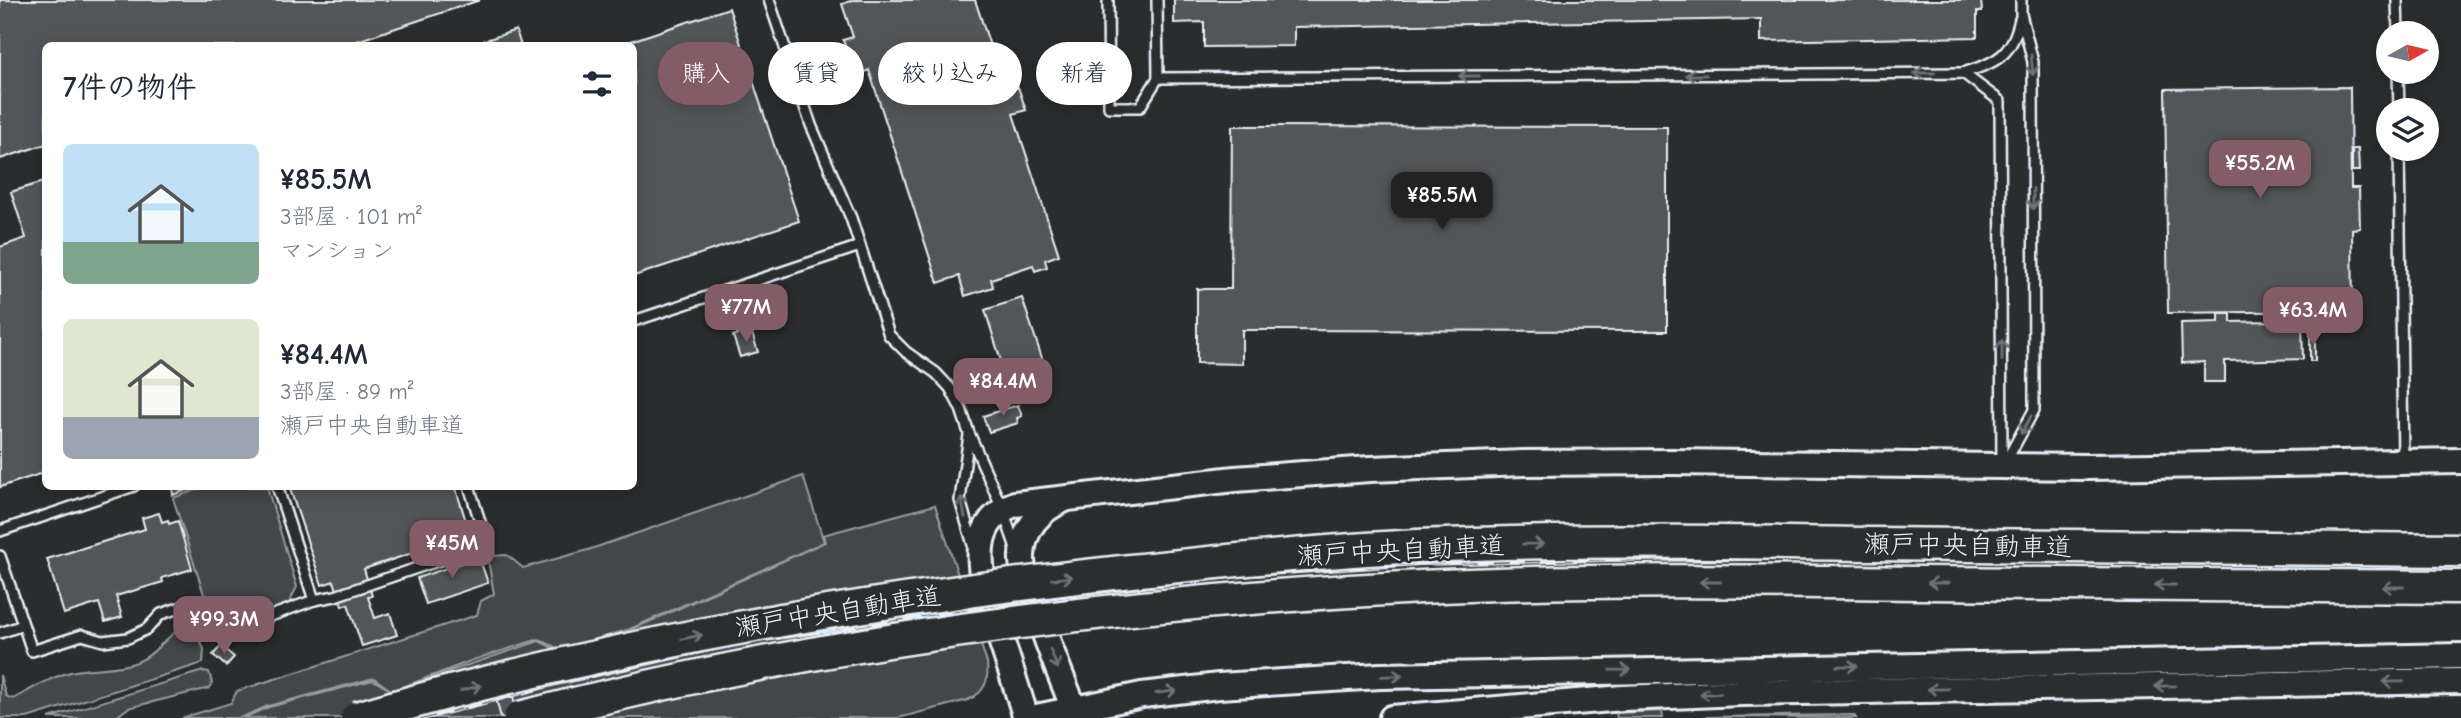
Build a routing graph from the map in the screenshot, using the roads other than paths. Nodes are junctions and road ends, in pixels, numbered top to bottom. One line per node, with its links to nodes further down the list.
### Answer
1 (769, 0): 11 (lane)
2 (1108, 0): 9 (lane)
3 (1157, 0): 9 (lane)
4 (2021, 0): 6 (lane)
5 (2397, 0): 7 (lane)
6 (2021, 14): 8 (lane); 16 (lane, one-way to 16)
7 (2398, 21)
8 (1963, 73): 9 (lane, one-way to 9); 16 (lane, one-way to 8)
9 (1158, 78)
10 (2399, 161): 14 (lane)
11 (860, 246): 12 (lane); 13 (lane)
12 (637, 320)
13 (969, 433): 21 (lane); 27 (lane, one-way to 13)
14 (2403, 460): 15 (street); 16 (street)
15 (2461, 461)
16 (2002, 467): 20 (street)
17 (122, 490): 22 (lane)
18 (277, 490): 28 (lane)
19 (470, 490): 28 (lane)
20 (1071, 497): 21 (street); 25 (street)
21 (1002, 508): 25 (lane); 27 (street)
22 (0, 531)
23 (2461, 550): 34 (highway, 瀬戸中央自動車道, one-way to 23, bridge)
24 (0, 556): 29 (lane)
25 (1024, 574): 33 (street, one-way to 33)
26 (2461, 587): 35 (highway, 瀬戸中央自動車道, one-way to 35, bridge)
27 (987, 596): 36 (street)
28 (314, 600): 29 (lane)
29 (23, 625): 30 (lane)
30 (0, 633)
31 (2461, 656): 33 (street, one-way to 31)
32 (2461, 681): 38 (street, one-way to 38)
33 (1076, 714): 37 (street)
34 (357, 718)
35 (520, 718)
36 (1026, 718)
37 (1032, 718)
38 (1392, 718)

